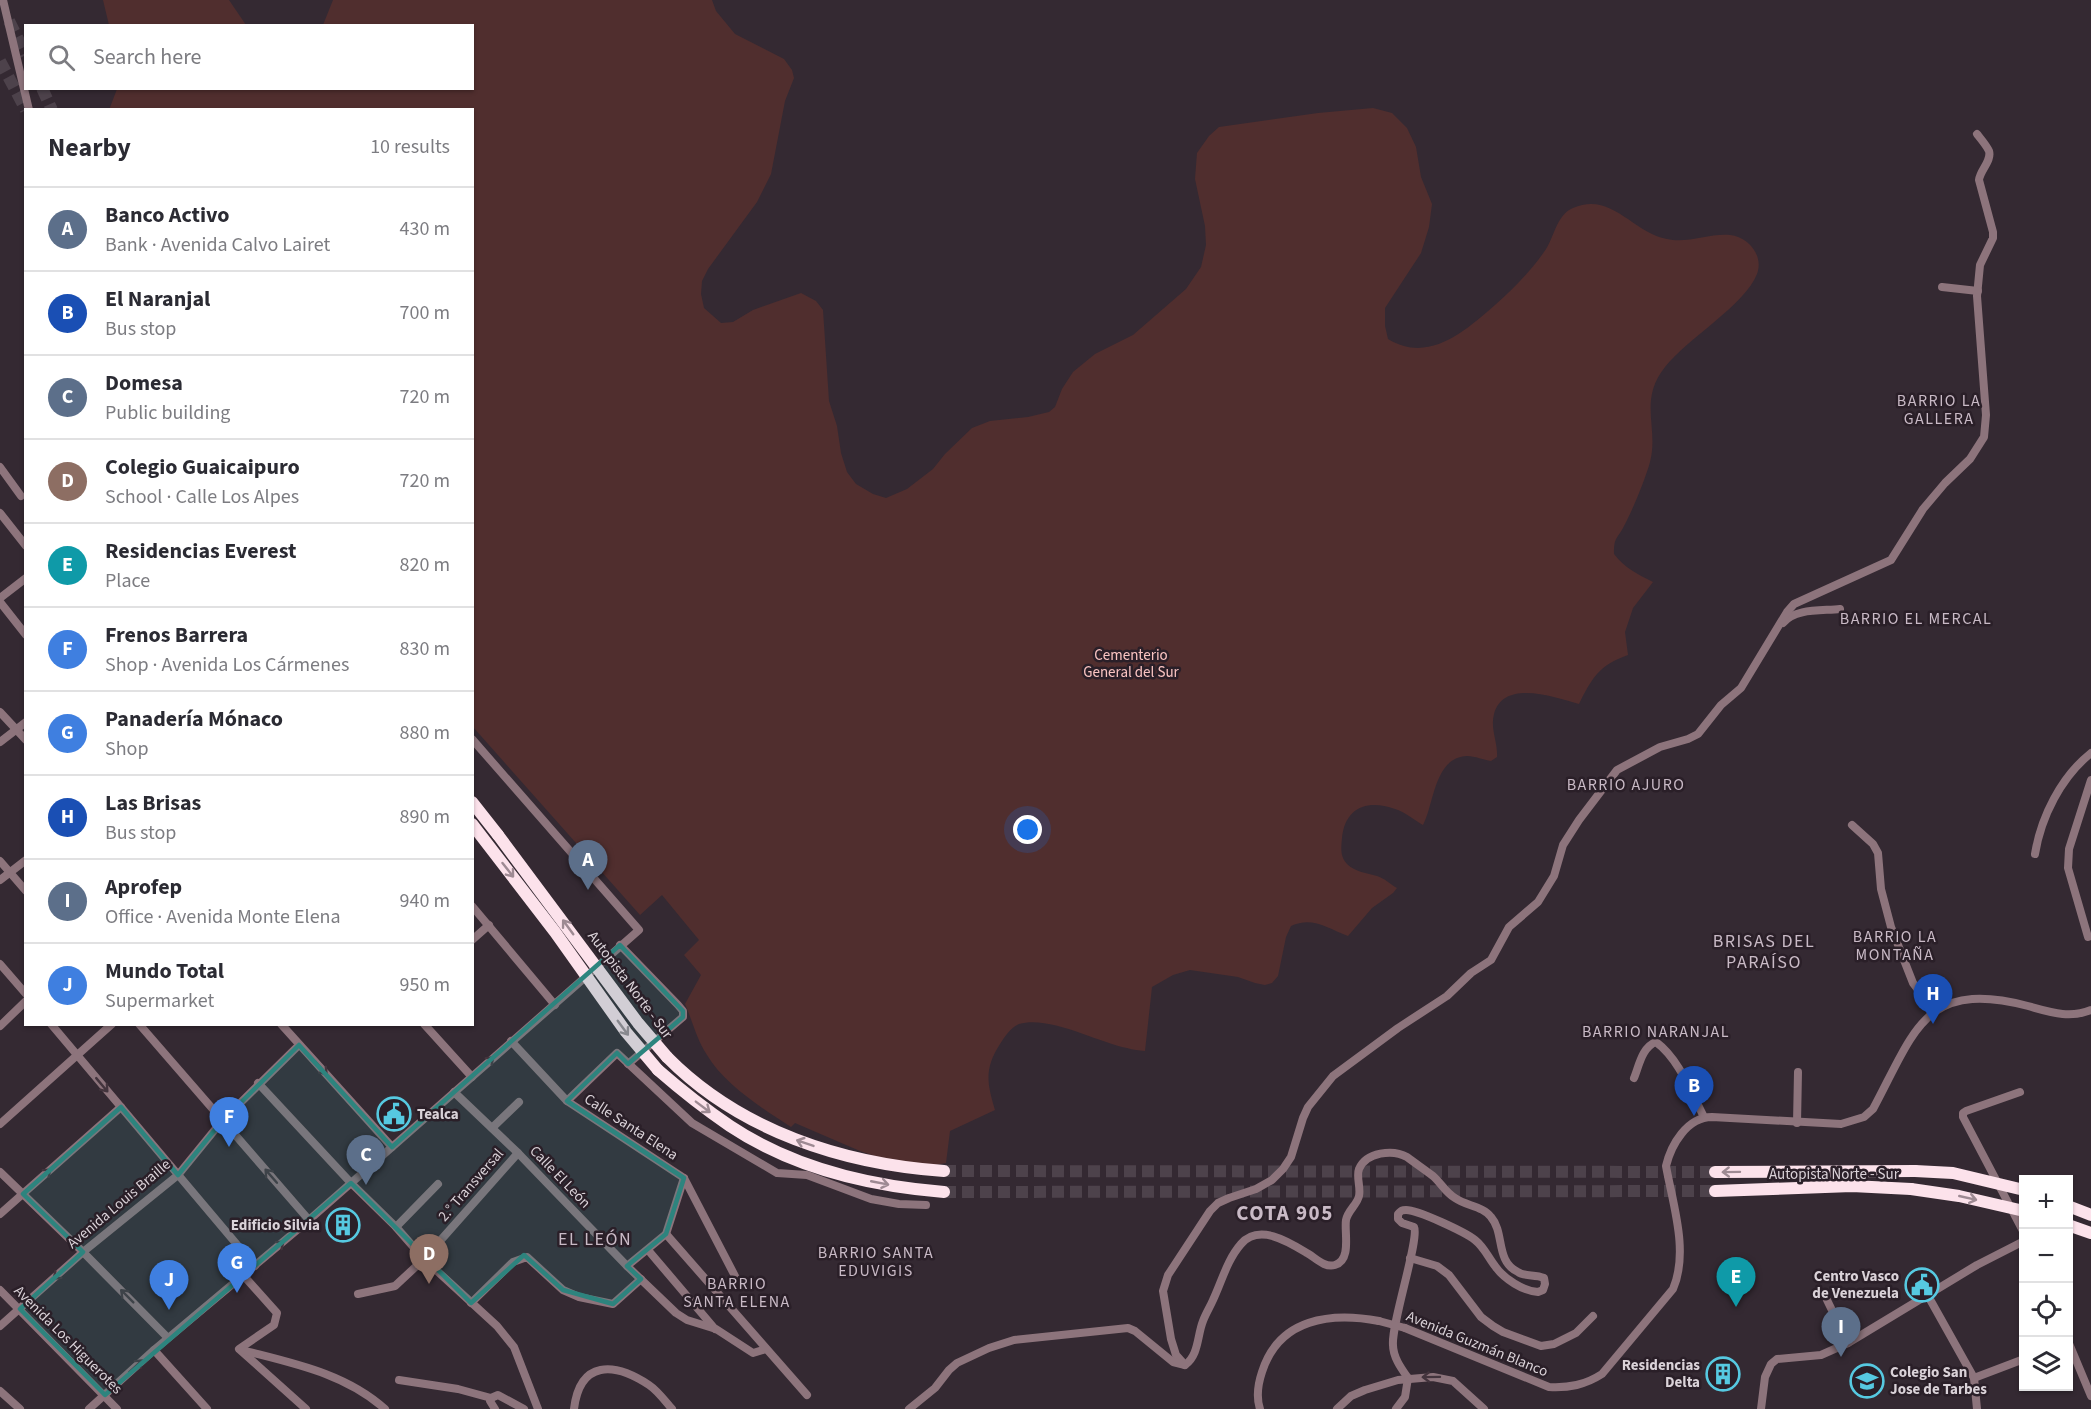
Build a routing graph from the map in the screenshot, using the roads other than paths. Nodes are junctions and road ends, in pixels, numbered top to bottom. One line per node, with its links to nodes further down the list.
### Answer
1 (3, 0): 2 (street)
2 (24, 89)
3 (24, 90): 4 (street)
4 (29, 108)
5 (1977, 134): 7 (street)
6 (1942, 287): 7 (street)
7 (1978, 291): 16 (street)
8 (0, 467): 9 (street)
9 (21, 496)
10 (0, 513): 11 (street)
11 (24, 543)
12 (24, 580): 13 (street)
13 (0, 600): 15 (street)
14 (1840, 609): 16 (street)
15 (24, 632)
16 (1770, 639): 121 (street)
17 (0, 712): 19 (street)
18 (24, 724): 19 (street)
19 (16, 730): 20 (street); 22 (street)
20 (24, 738)
21 (474, 741): 38 (street)
22 (0, 742)
23 (2091, 753): 28 (street)
24 (2091, 780): 36 (street)
25 (474, 805): 71 (highway, Autopista Norte - Sur, one-way to 25, bridge)
26 (1852, 825): 43 (street)
27 (474, 827): 80 (highway, Autopista Norte - Sur, one-way to 80, bridge)
28 (2035, 854)
29 (0, 861): 31 (street)
30 (24, 862): 31 (street)
31 (10, 873): 32 (street); 33 (street)
32 (0, 880)
33 (24, 889)
34 (474, 908): 35 (street)
35 (489, 926): 37 (street); 42 (street)
36 (2088, 937)
37 (474, 938)
38 (620, 945): 42 (street); 54 (street)
39 (0, 964): 40 (street)
40 (24, 992)
41 (24, 1003): 45 (street)
42 (555, 1005): 51 (street)
43 (1936, 1009): 44 (street); 66 (street)
44 (2091, 1010)
45 (0, 1026)
46 (53, 1026): 53 (street)
47 (110, 1026): 53 (street)
48 (141, 1026): 65 (street)
49 (283, 1026): 52 (street)
50 (426, 1026): 56 (street)
51 (511, 1041): 56 (street, one-way to 51); 61 (street, Calle Santa Elena)
52 (299, 1045): 58 (street, Avenida Louis Braille); 69 (street, one-way to 69)
53 (76, 1055): 63 (street, one-way to 63); 67 (street)
54 (628, 1064): 61 (street); 82 (street)
55 (1798, 1072): 66 (street)
56 (472, 1077): 59 (street)
57 (1634, 1078): 64 (street)
58 (258, 1083): 65 (street, Avenida Louis Braille); 76 (street)
59 (454, 1092): 68 (street, Calle El León); 69 (street)
60 (2020, 1092): 92 (street)
61 (567, 1101): 75 (street, Calle Santa Elena)
62 (519, 1102): 68 (street)
63 (121, 1107): 74 (street); 81 (street, one-way to 63)
64 (1704, 1117): 66 (street); 142 (street, Avenida Guzmán Blanco, bridge)
65 (222, 1120): 74 (street, Avenida Louis Braille); 89 (street, one-way to 65)
66 (1797, 1123)
67 (0, 1124)
68 (492, 1128): 70 (street, Calle El León)
69 (392, 1147): 76 (street)
70 (518, 1153): 99 (street, 2.° Transversal); 101 (street, Calle El León)
71 (944, 1171)
72 (0, 1172): 81 (street)
73 (1715, 1172): 78 (highway, Autopista Norte - Sur, one-way to 73, bridge)
74 (178, 1175): 97 (street, Avenida Louis Braille); 100 (street)
75 (684, 1178): 94 (street); 103 (street, Calle Santa Elena)
76 (351, 1183): 89 (street); 90 (street)
77 (438, 1184): 90 (street)
78 (2019, 1189)
79 (1715, 1191): 86 (highway, Autopista Norte - Sur, one-way to 86, bridge)
80 (944, 1192)
81 (23, 1194): 87 (street); 97 (street)
82 (926, 1205)
83 (2073, 1205): 85 (highway)
84 (2073, 1206): 88 (highway)
85 (2091, 1208)
86 (2019, 1210)
87 (0, 1214)
88 (2091, 1215)
89 (309, 1220): 100 (street, one-way to 89)
90 (396, 1227): 99 (street)
91 (2073, 1227): 93 (highway)
92 (2022, 1229)
93 (2090, 1233)
94 (666, 1234): 96 (street); 117 (street)
95 (2019, 1243): 107 (street)
96 (648, 1250): 101 (street); 113 (street)
97 (83, 1252): 110 (street, Avenida Louis Braille, one-way to 110); 114 (street, one-way to 97)
98 (1410, 1258): 111 (street); 121 (street); 122 (street)
99 (424, 1259): 106 (street, 2.° Transversal); 109 (street)
100 (255, 1266): 102 (street)
101 (627, 1266): 104 (street, Calle El León)
102 (243, 1275): 114 (street); 116 (street)
103 (736, 1278)
104 (641, 1279): 109 (street); 113 (street, Calle El León)
105 (0, 1290): 110 (street, Avenida Los Higuerotes)
106 (358, 1294)
107 (1927, 1294): 115 (street); 123 (street)
108 (1827, 1300): 115 (street)
109 (471, 1303): 138 (street)
110 (20, 1309): 112 (street, Avenida Louis Braille); 126 (street, Avenida Los Higuerotes)
111 (1593, 1316)
112 (0, 1326)
113 (716, 1329): 117 (street, Calle El León)
114 (168, 1338): 118 (street)
115 (1848, 1343): 146 (street)
116 (239, 1349): 134 (street); 135 (street)
117 (766, 1349): 127 (street)
118 (154, 1350): 126 (street, one-way to 118); 133 (street)
119 (2073, 1351): 128 (street)
120 (2019, 1361): 123 (street)
121 (1185, 1365): 141 (street)
122 (1408, 1378): 143 (street); 144 (street); 145 (street, one-way to 122)
123 (1974, 1378): 147 (street)
124 (399, 1380): 129 (street)
125 (0, 1391): 130 (street)
126 (105, 1395): 131 (street); 132 (street, Avenida Los Higuerotes)
127 (807, 1395)
128 (2091, 1396)
129 (491, 1398): 136 (street); 137 (street)
130 (20, 1409)
131 (89, 1409)
132 (117, 1409)
133 (207, 1409)
134 (306, 1409)
135 (385, 1409)
136 (495, 1409)
137 (524, 1409)
138 (538, 1409)
139 (574, 1409): 140 (street)
140 (672, 1409)
141 (909, 1409)
142 (1260, 1409)
143 (1337, 1409)
144 (1396, 1409)
145 (1484, 1409)
146 (1761, 1409)
147 (1977, 1409)

